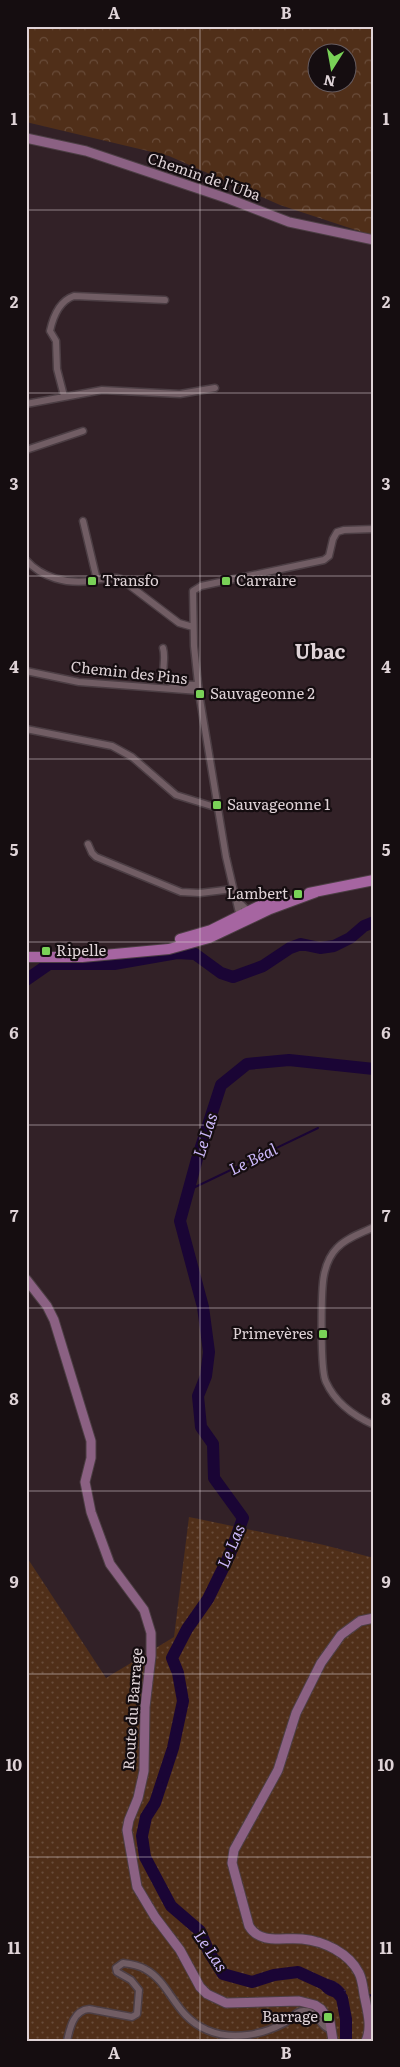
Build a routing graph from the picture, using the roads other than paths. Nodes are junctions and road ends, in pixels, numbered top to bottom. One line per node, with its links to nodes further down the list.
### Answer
1 (26, 138): 2 (street, Chemin de l'Uba)
2 (374, 240)
3 (165, 300): 5 (street)
4 (215, 388): 5 (street)
5 (64, 396): 6 (street)
6 (26, 404)
7 (83, 431): 8 (street)
8 (26, 450)
9 (83, 521): 12 (street)
10 (374, 529): 13 (street)
11 (26, 560): 12 (street)
12 (97, 580): 13 (street)
13 (193, 627): 16 (street)
14 (163, 648): 16 (street)
15 (26, 671): 16 (street, Chemin des Pins)
16 (199, 688): 18 (street)
17 (26, 728): 18 (street)
18 (218, 808): 21 (street)
19 (88, 844): 21 (street)
20 (374, 880): 22 (main road)
21 (233, 889): 22 (street)
22 (246, 915): 24 (main road); 24 (main road)
23 (26, 950): 25 (main road)
24 (146, 951): 25 (main road)
25 (104, 955): 26 (main road)
26 (26, 958)
27 (374, 1227): 29 (street)
28 (26, 1279): 31 (street, Route du Barrage)
29 (374, 1425)
30 (374, 1618): 34 (street)
31 (332, 2030): 32 (street); 33 (street, Route du Barrage)
32 (67, 2041)
33 (333, 2041)
34 (366, 2041)

